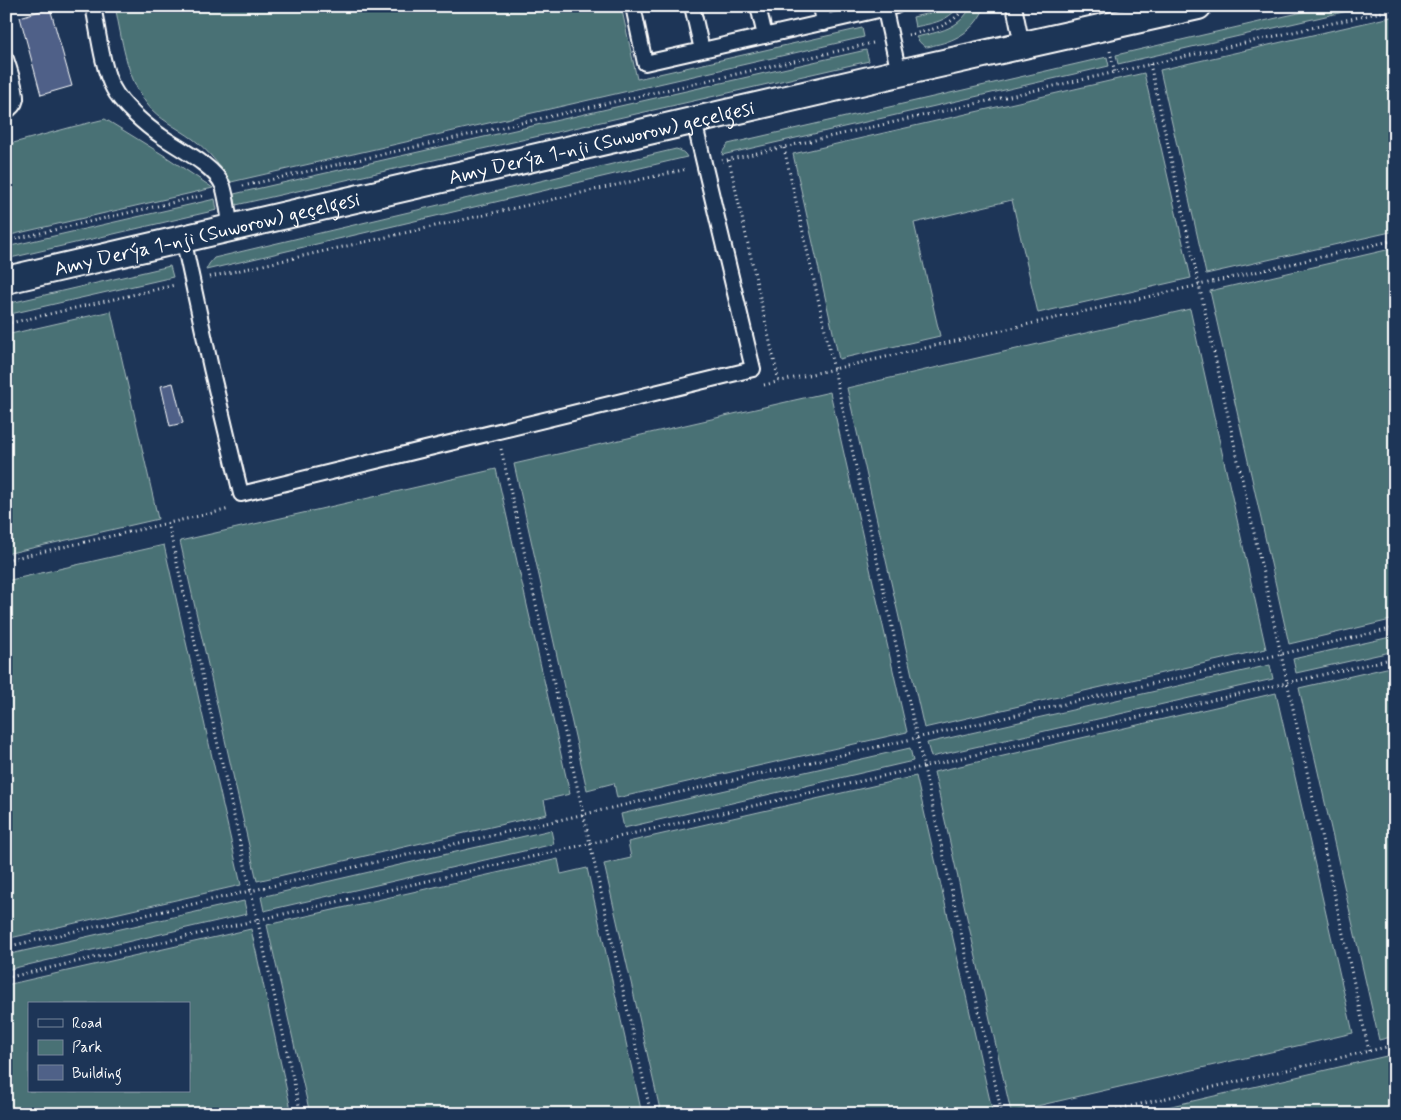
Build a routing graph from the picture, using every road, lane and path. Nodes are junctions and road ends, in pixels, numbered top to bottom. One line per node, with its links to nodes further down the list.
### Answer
1 (93, 6): 22 (lane)
2 (633, 6): 14 (lane)
3 (692, 6): 14 (lane)
4 (758, 6): 11 (lane)
5 (820, 6): 10 (lane)
6 (965, 6): 12 (path)
7 (1014, 6): 13 (lane)
8 (1198, 6): 13 (street, Amy Derýa 1-nji (Suworow) geçelgesi)
9 (888, 7): 10 (lane); 12 (lane)
10 (824, 23): 11 (lane)
11 (764, 36): 14 (lane)
12 (891, 39): 17 (lane); 22 (path)
13 (1022, 45): 17 (street, Amy Derýa 1-nji (Suworow) geçelgesi)
14 (702, 50)
15 (6, 59): 18 (lane)
16 (1150, 64): 31 (path)
17 (899, 73): 19 (street, Amy Derýa 1-nji (Suworow) geçelgesi)
18 (6, 111)
19 (694, 121): 23 (street, Amy Derýa 1-nji (Suworow) geçelgesi); 24 (lane)
20 (784, 148): 34 (path)
21 (729, 160): 27 (path)
22 (224, 191): 23 (lane); 25 (path)
23 (231, 227): 24 (street, Amy Derýa 1-nji (Suworow) geçelgesi)
24 (182, 238): 26 (street, Amy Derýa 1-nji (Suworow) geçelgesi)
25 (6, 241)
26 (6, 280)
27 (779, 382)
28 (500, 446): 36 (path)
29 (168, 523): 38 (path)
30 (1395, 628): 31 (path)
31 (1281, 654): 33 (path); 34 (path)
32 (1395, 658): 33 (path)
33 (1288, 683): 35 (path); 43 (path)
34 (917, 738): 35 (path); 36 (path)
35 (923, 767): 37 (path); 46 (path)
36 (584, 814): 37 (path); 38 (path)
37 (590, 843): 39 (path); 45 (path)
38 (250, 891): 39 (path); 40 (path)
39 (257, 920): 41 (path); 44 (path)
40 (6, 947)
41 (6, 978)
42 (1395, 1045): 43 (path)
43 (1369, 1051): 47 (path)
44 (301, 1114)
45 (651, 1114)
46 (1002, 1114)
47 (1097, 1114)

